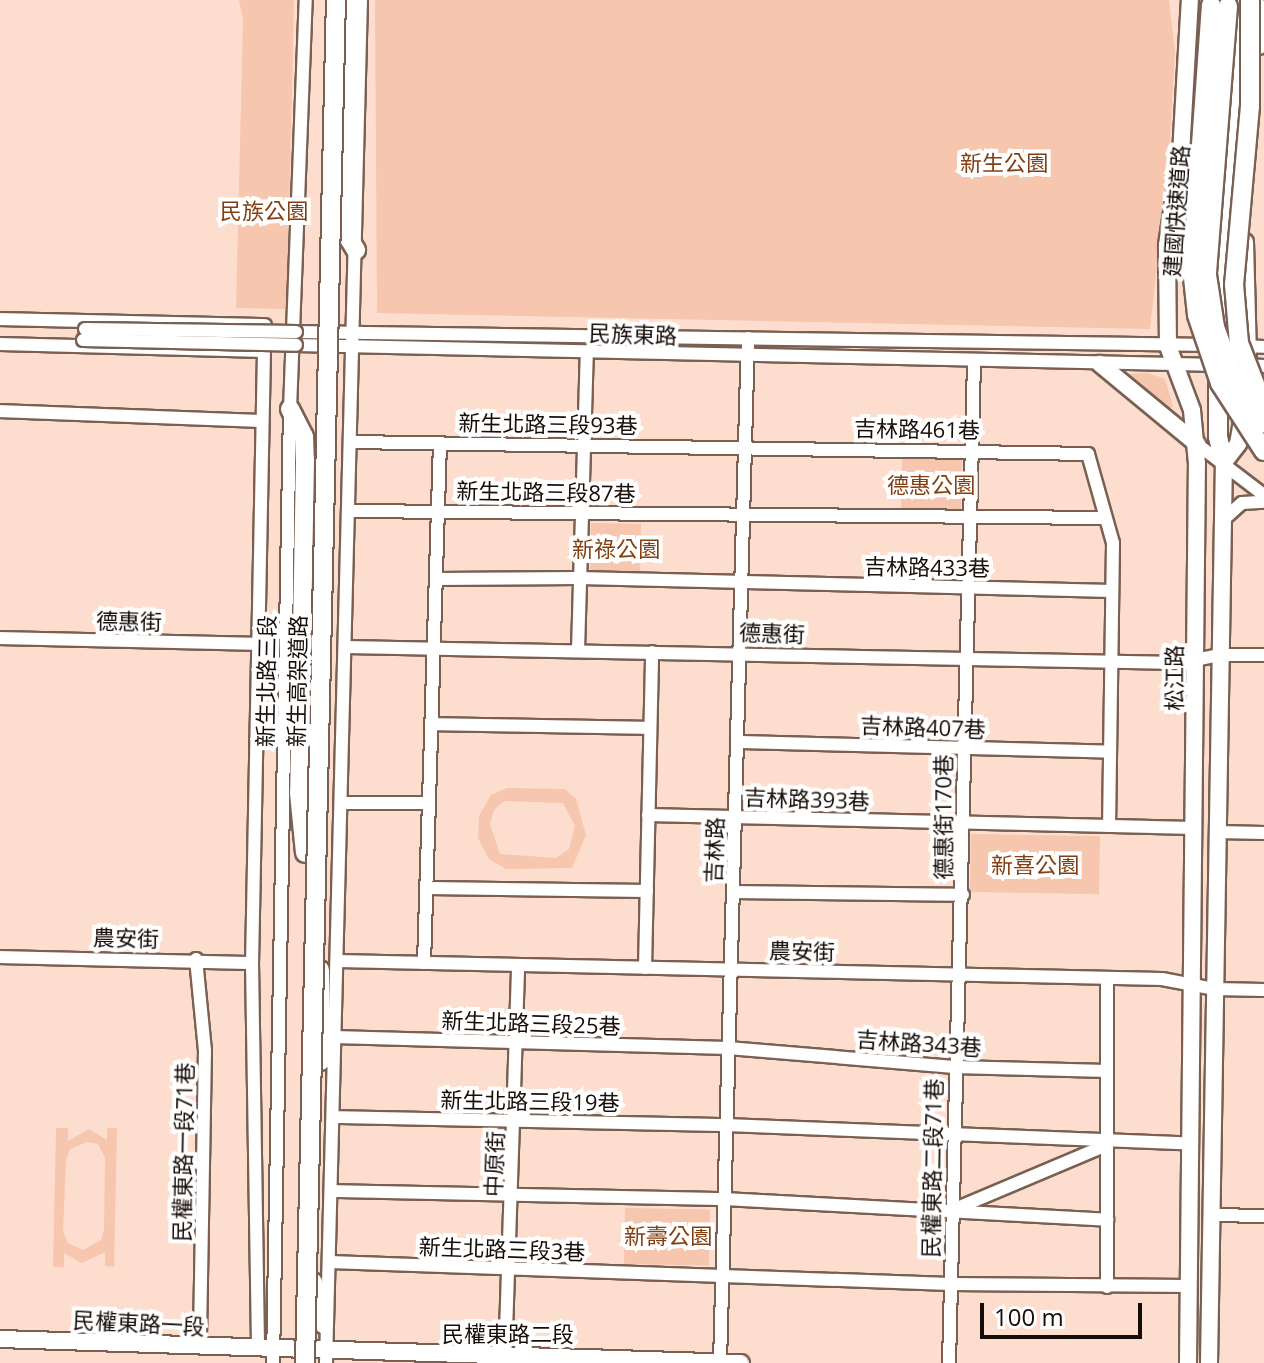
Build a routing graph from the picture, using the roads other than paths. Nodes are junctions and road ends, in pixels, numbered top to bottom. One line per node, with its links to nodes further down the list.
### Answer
1 (306, 0): 18 (street, 新生北路三段)
2 (324, 0): 86 (highway, 新生高架道路)
3 (336, 0): 91 (highway, 新生高架道路, bridge)
4 (348, 0): 11 (highway)
5 (361, 0): 11 (street)
6 (1190, 0): 22 (main road, 松江路)
7 (1250, 0): 33 (highway, bridge)
8 (1260, 0): 10 (highway)
9 (1221, 2): 21 (highway); 37 (highway, 建國快速道路, bridge); 44 (highway, 建國快速道路, bridge)
10 (1259, 45): 23 (main road, 松江路)
11 (351, 242): 15 (street)
12 (0, 319): 14 (street)
13 (0, 325): 16 (street, 民族東路)
14 (265, 325)
15 (354, 332): 18 (street, 民族東路); 19 (street, 民族東路); 24 (street)
16 (84, 334): 17 (street, 民族東路); 18 (street, 民族東路, bridge)
17 (0, 337)
18 (296, 338): 24 (street, 民族東路); 34 (street, 新生北路三段)
19 (748, 338): 22 (street, 民族東路); 26 (street, 吉林路)
20 (0, 344): 36 (street, 新生北路三段)
21 (1220, 345): 22 (street, 民族東路); 23 (street, 民族東路); 30 (highway)
22 (1168, 346): 28 (main road, 松江路)
23 (1256, 347): 31 (main road, 松江路)
24 (353, 348): 25 (street, 民族東路); 38 (street)
25 (587, 352): 26 (street, 民族東路); 41 (street)
26 (747, 357): 27 (street, 民族東路); 42 (street, 吉林路)
27 (974, 361): 29 (street, 民族東路); 43 (street, 德惠街170巷)
28 (1175, 363): 29 (street, 民族東路); 30 (street, 民族東路); 40 (main road, 松江路)
29 (1100, 364): 40 (main road)
30 (1218, 365): 31 (street, 民族東路); 45 (highway)
31 (1256, 366): 32 (street); 45 (main road, 松江路)
32 (1264, 383)
33 (1264, 407)
34 (290, 409): 86 (highway); 132 (street, 新生北路三段)
35 (0, 411): 36 (street)
36 (262, 421): 61 (street, 新生北路三段)
37 (1264, 423)
38 (351, 442): 39 (street, 新生北路三段93巷); 49 (street)
39 (440, 443): 41 (street, 新生北路三段93巷); 48 (street)
40 (1197, 444): 45 (street); 71 (main road, 松江路)
41 (585, 445): 42 (street, 新生北路三段93巷); 50 (street)
42 (745, 447): 43 (street, 吉林路461巷); 51 (street, 吉林路)
43 (972, 450): 52 (street, 吉林路461巷); 53 (street, 德惠街170巷)
44 (1264, 451)
45 (1224, 462): 46 (street); 54 (main road, 松江路)
46 (1264, 495)
47 (1264, 502): 54 (street)
48 (439, 510): 49 (street, 新生北路三段87巷); 50 (street, 新生北路三段87巷); 56 (street)
49 (349, 511): 62 (street)
50 (581, 513): 51 (street, 新生北路三段87巷); 55 (street)
51 (743, 516): 53 (street, 新生北路三段87巷); 57 (street, 吉林路)
52 (1105, 518): 53 (street, 新生北路三段87巷); 59 (street)
53 (970, 520): 58 (street, 德惠街170巷)
54 (1223, 520): 67 (main road, 松江路)
55 (580, 578): 56 (street, 吉林路433巷); 57 (street, 吉林路433巷); 64 (street)
56 (437, 579): 63 (street)
57 (741, 583): 58 (street, 吉林路433巷); 66 (street, 吉林路)
58 (968, 588): 59 (street, 吉林路433巷); 69 (street, 德惠街170巷)
59 (1112, 591): 70 (street)
60 (0, 638): 61 (street, 德惠街)
61 (257, 644): 95 (street, 新生北路三段)
62 (346, 647): 63 (street, 德惠街); 77 (street)
63 (432, 648): 64 (street, 德惠街); 72 (street)
64 (578, 650): 65 (street, 德惠街)
65 (652, 652): 66 (street, 德惠街); 73 (street)
66 (739, 653): 69 (street, 德惠街); 74 (street, 吉林路)
67 (1220, 655): 68 (street, 德惠街); 71 (street, 德惠街); 84 (main road, 松江路)
68 (1264, 655)
69 (967, 659): 70 (street, 德惠街); 75 (street, 德惠街170巷)
70 (1110, 661): 71 (street, 德惠街); 76 (street)
71 (1196, 661): 83 (main road, 松江路)
72 (431, 724): 73 (street); 78 (street)
73 (650, 728): 79 (street)
74 (737, 742): 75 (street, 吉林路407巷); 80 (street, 吉林路)
75 (963, 749): 76 (street, 吉林路407巷); 81 (street, 德惠街170巷)
76 (1108, 752): 82 (street)
77 (342, 803): 78 (street); 94 (street)
78 (429, 803): 87 (street)
79 (648, 815): 80 (street, 吉林路393巷); 88 (street)
80 (735, 817): 81 (street, 吉林路393巷); 89 (street, 吉林路)
81 (965, 824): 82 (street, 吉林路393巷); 90 (street, 德惠街170巷)
82 (1109, 826): 83 (street, 吉林路393巷)
83 (1194, 828): 102 (main road, 松江路)
84 (1218, 832): 85 (street); 103 (main road, 松江路)
85 (1264, 833)
86 (305, 853): 135 (highway, 新生高架道路)
87 (428, 888): 88 (street); 96 (street)
88 (647, 891): 98 (street)
89 (733, 892): 90 (street); 99 (street, 吉林路)
90 (963, 895): 100 (street, 德惠街170巷)
91 (315, 929): 129 (highway, bridge); 136 (highway, 新生高架道路, bridge)
92 (0, 957): 93 (street, 農安街)
93 (196, 959): 95 (street, 農安街); 131 (street, 民權東路一段71巷)
94 (338, 961): 96 (street, 農安街); 105 (street)
95 (252, 963): 132 (street, 新生北路三段)
96 (424, 963): 97 (street, 農安街)
97 (518, 965): 98 (street, 農安街); 106 (street, 中原街)
98 (645, 968): 99 (street, 農安街)
99 (731, 970): 100 (street, 農安街); 107 (street, 吉林路)
100 (957, 974): 101 (street, 農安街); 108 (street, 民權東路二段71巷)
101 (1107, 979): 102 (street, 農安街); 109 (street)
102 (1191, 981): 103 (street, 農安街); 115 (main road, 松江路)
103 (1215, 989): 104 (street, 農安街); 120 (main road, 松江路)
104 (1264, 990)
105 (334, 1037): 106 (street, 新生北路三段25巷); 110 (street)
106 (516, 1042): 107 (street, 新生北路三段25巷); 111 (street, 中原街)
107 (728, 1048): 108 (street, 吉林路343巷); 112 (street, 吉林路)
108 (954, 1067): 109 (street, 吉林路343巷); 113 (street, 民權東路二段71巷)
109 (1107, 1071): 114 (street)
110 (334, 1117): 111 (street, 新生北路三段19巷); 116 (street)
111 (515, 1121): 112 (street, 新生北路三段19巷); 117 (street, 中原街)
112 (726, 1125): 113 (street, 新生北路三段19巷); 118 (street, 吉林路)
113 (954, 1137): 114 (street, 新生北路三段19巷); 119 (street, 民權東路二段71巷)
114 (1107, 1144): 115 (street, 新生北路三段19巷); 119 (street); 122 (street)
115 (1190, 1144): 127 (main road, 松江路)
116 (332, 1191): 117 (street); 123 (street)
117 (513, 1194): 118 (street); 124 (street, 中原街)
118 (724, 1199): 119 (street); 125 (street, 吉林路)
119 (952, 1210): 122 (street); 126 (street, 民權東路二段71巷)
120 (1212, 1215): 121 (street); 141 (main road, 松江路)
121 (1264, 1216)
122 (1107, 1220): 128 (street)
123 (330, 1262): 124 (street, 新生北路三段3巷); 129 (street)
124 (509, 1270): 125 (street, 新生北路三段3巷); 134 (street, 中原街)
125 (722, 1275): 126 (street, 新生北路三段3巷); 137 (street, 吉林路)
126 (950, 1284): 128 (street, 新生北路三段3巷); 139 (street, 民權東路二段71巷)
127 (1189, 1286): 128 (street, 新生北路三段3巷); 140 (main road, 松江路)
128 (1107, 1287)
129 (324, 1325): 133 (street)
130 (0, 1339): 131 (main road, 民權東路一段)
131 (200, 1346): 132 (main road, 民權東路一段)
132 (269, 1354): 133 (main road, 民權東路二段)
133 (325, 1358): 134 (main road, 民權東路二段)
134 (505, 1361): 137 (main road, 民權東路二段)
135 (295, 1363)
136 (305, 1363)
137 (720, 1363): 138 (main road, 民權東路二段)
138 (741, 1363)
139 (949, 1363)
140 (1188, 1363)
141 (1209, 1363)

